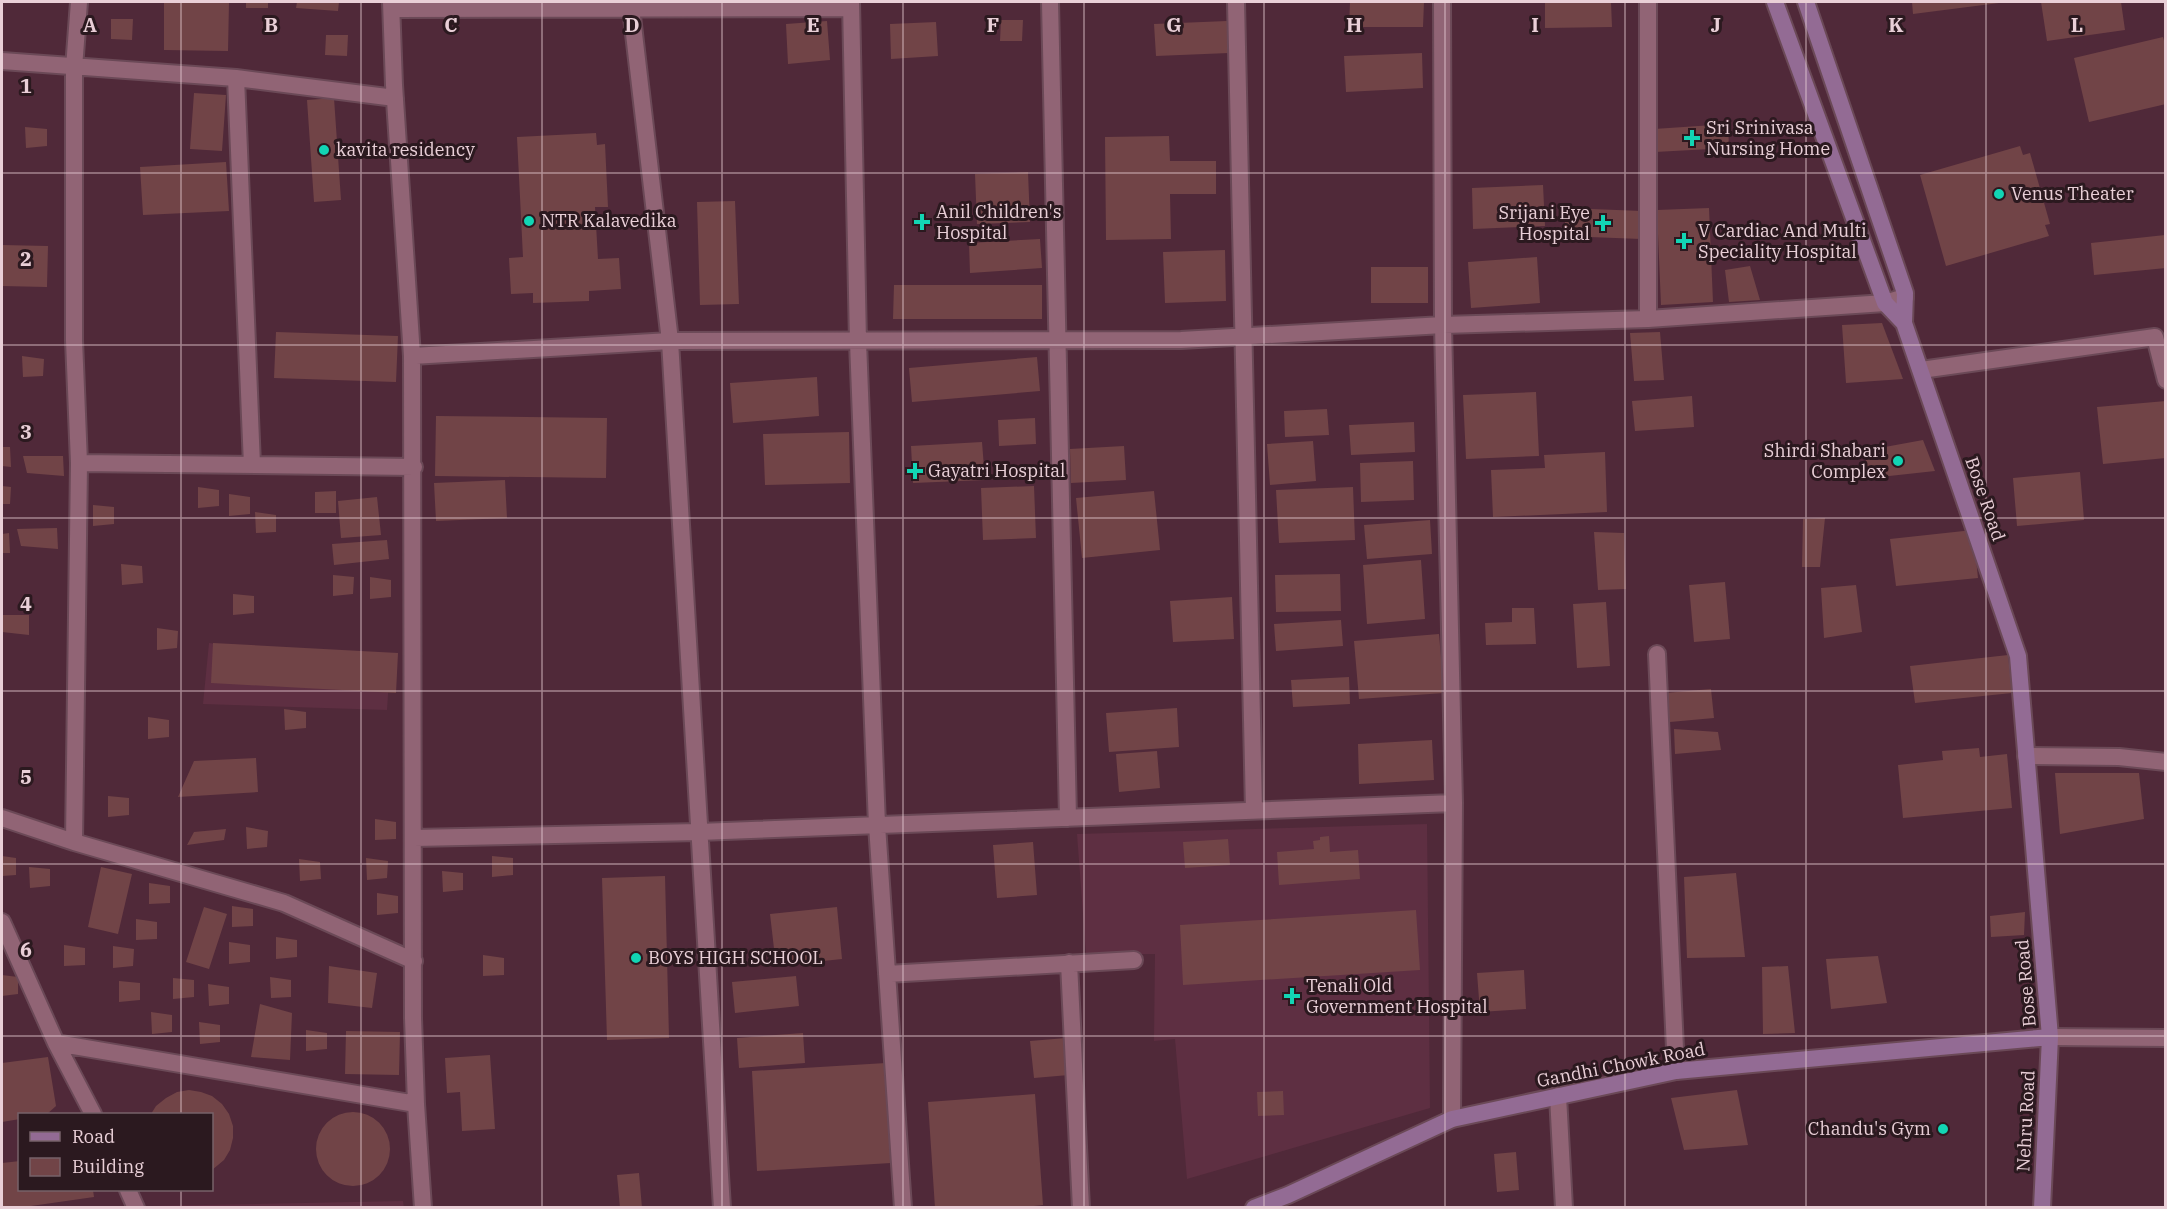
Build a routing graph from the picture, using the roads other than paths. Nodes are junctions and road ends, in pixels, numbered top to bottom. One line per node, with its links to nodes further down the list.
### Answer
1 (79, 2): 12 (street)
2 (1050, 2): 22 (street)
3 (1236, 2): 20 (street)
4 (1442, 2): 19 (street)
5 (1648, 2): 17 (street)
6 (1775, 2): 16 (main road, Bose Road)
7 (1806, 2): 15 (main road)
8 (391, 5): 10 (street); 14 (street)
9 (851, 5): 10 (street); 23 (street)
10 (631, 8): 21 (street)
11 (2, 61): 12 (street)
12 (74, 68): 13 (street); 27 (street)
13 (237, 78): 14 (street); 28 (street)
14 (395, 98): 24 (street)
15 (1905, 297): 16 (street); 18 (main road)
16 (1885, 303): 17 (street); 18 (main road, Bose Road)
17 (1647, 319): 19 (street)
18 (1904, 324): 25 (main road, Bose Road)
19 (1443, 325): 20 (street); 33 (street)
20 (1244, 335): 22 (street); 34 (street)
21 (670, 341): 23 (street); 24 (street); 38 (street)
22 (1058, 341): 23 (street); 36 (street)
23 (858, 342): 37 (street)
24 (412, 356): 29 (street)
25 (1920, 370): 26 (street); 31 (main road, Bose Road)
26 (2166, 381)
27 (79, 463): 28 (street); 40 (street)
28 (252, 465): 29 (street)
29 (414, 467): 39 (street)
30 (1657, 654): 49 (street)
31 (2026, 756): 32 (street); 46 (main road, Bose Road)
32 (2166, 762)
33 (1454, 803): 34 (street); 53 (street)
34 (1254, 810): 36 (street)
35 (2, 818): 40 (street)
36 (1068, 818): 37 (street)
37 (877, 825): 38 (street); 45 (street)
38 (699, 832): 39 (street); 58 (street)
39 (414, 838): 43 (street)
40 (74, 842): 43 (street)
41 (2, 922): 48 (street)
42 (1134, 960): 44 (street)
43 (414, 962): 51 (street)
44 (1070, 963): 45 (street); 60 (street)
45 (887, 974): 59 (street)
46 (2050, 1037): 47 (street); 49 (main road, Gandhi Chowk Road); 63 (main road, Nehru Road)
47 (2166, 1038)
48 (56, 1043): 51 (street); 52 (street)
49 (1676, 1071): 50 (main road, Gandhi Chowk Road)
50 (1558, 1096): 53 (main road, Gandhi Chowk Road); 62 (street)
51 (416, 1104): 57 (street)
52 (92, 1113)
53 (1452, 1119): 55 (main road, Gandhi Chowk Road)
54 (128, 1191): 56 (street)
55 (1288, 1202): 61 (main road, Gandhi Chowk Road)
56 (136, 1208)
57 (423, 1208)
58 (722, 1208)
59 (903, 1208)
60 (1081, 1208)
61 (1254, 1208)
62 (1564, 1208)
63 (2042, 1208)

